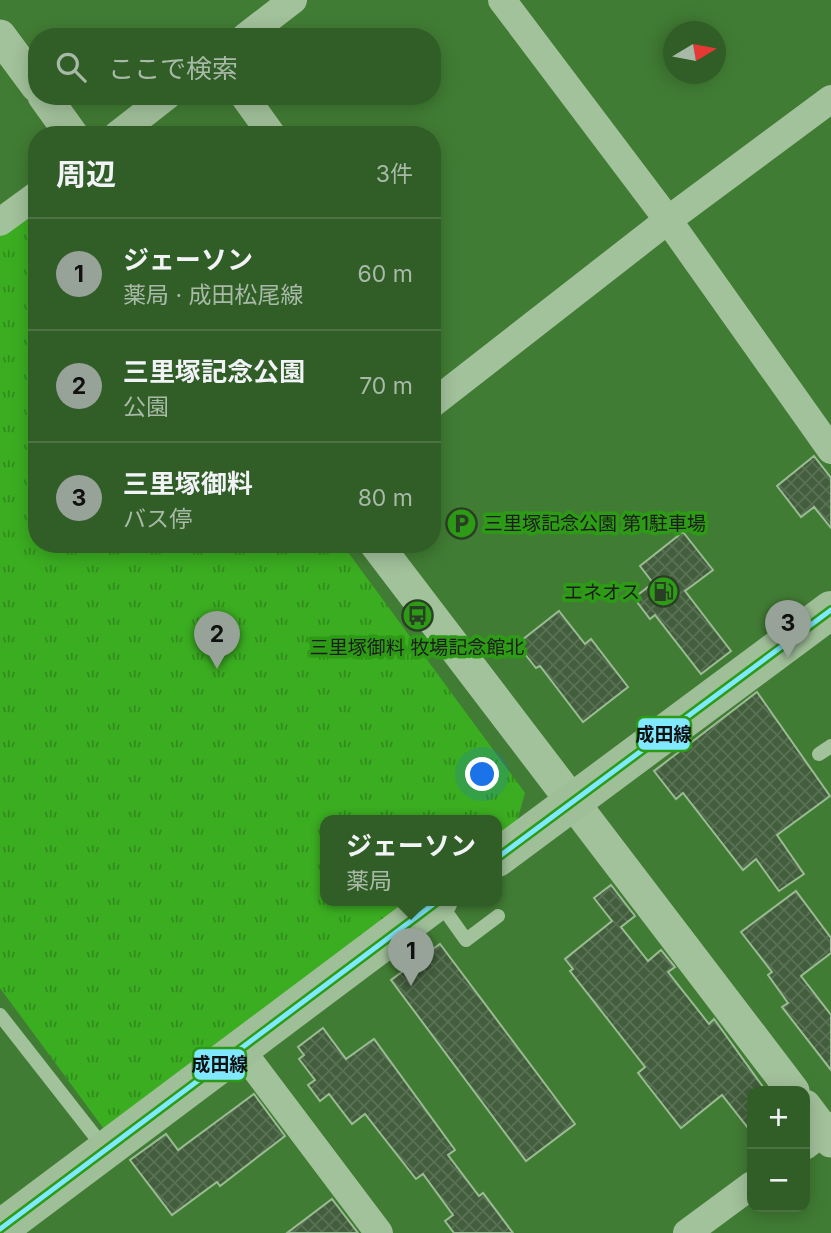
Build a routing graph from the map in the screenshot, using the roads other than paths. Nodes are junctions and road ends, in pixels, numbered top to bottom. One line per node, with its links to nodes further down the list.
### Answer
1 (293, 0): 3 (street)
2 (502, 0): 14 (street)
3 (257, 28)
4 (3, 45): 5 (street)
5 (28, 75)
6 (831, 99): 14 (street)
7 (50, 105): 10 (street)
8 (155, 105): 11 (street)
9 (250, 105): 12 (street)
10 (66, 126)
11 (129, 126)
12 (266, 126)
13 (28, 202): 15 (street)
14 (668, 220): 16 (street); 17 (street)
15 (0, 222)
16 (441, 397)
17 (831, 450)
18 (383, 553): 20 (street)
19 (831, 610): 20 (main road)
20 (574, 800): 21 (main road); 27 (street)
21 (502, 854)
22 (431, 906): 26 (main road)
23 (443, 906): 24 (lane)
24 (498, 916)
25 (0, 1015): 28 (lane)
26 (239, 1047): 28 (main road); 31 (street)
27 (789, 1086)
28 (106, 1150): 30 (main road)
29 (747, 1189): 32 (street)
30 (0, 1229)
31 (379, 1233)
32 (687, 1233)

